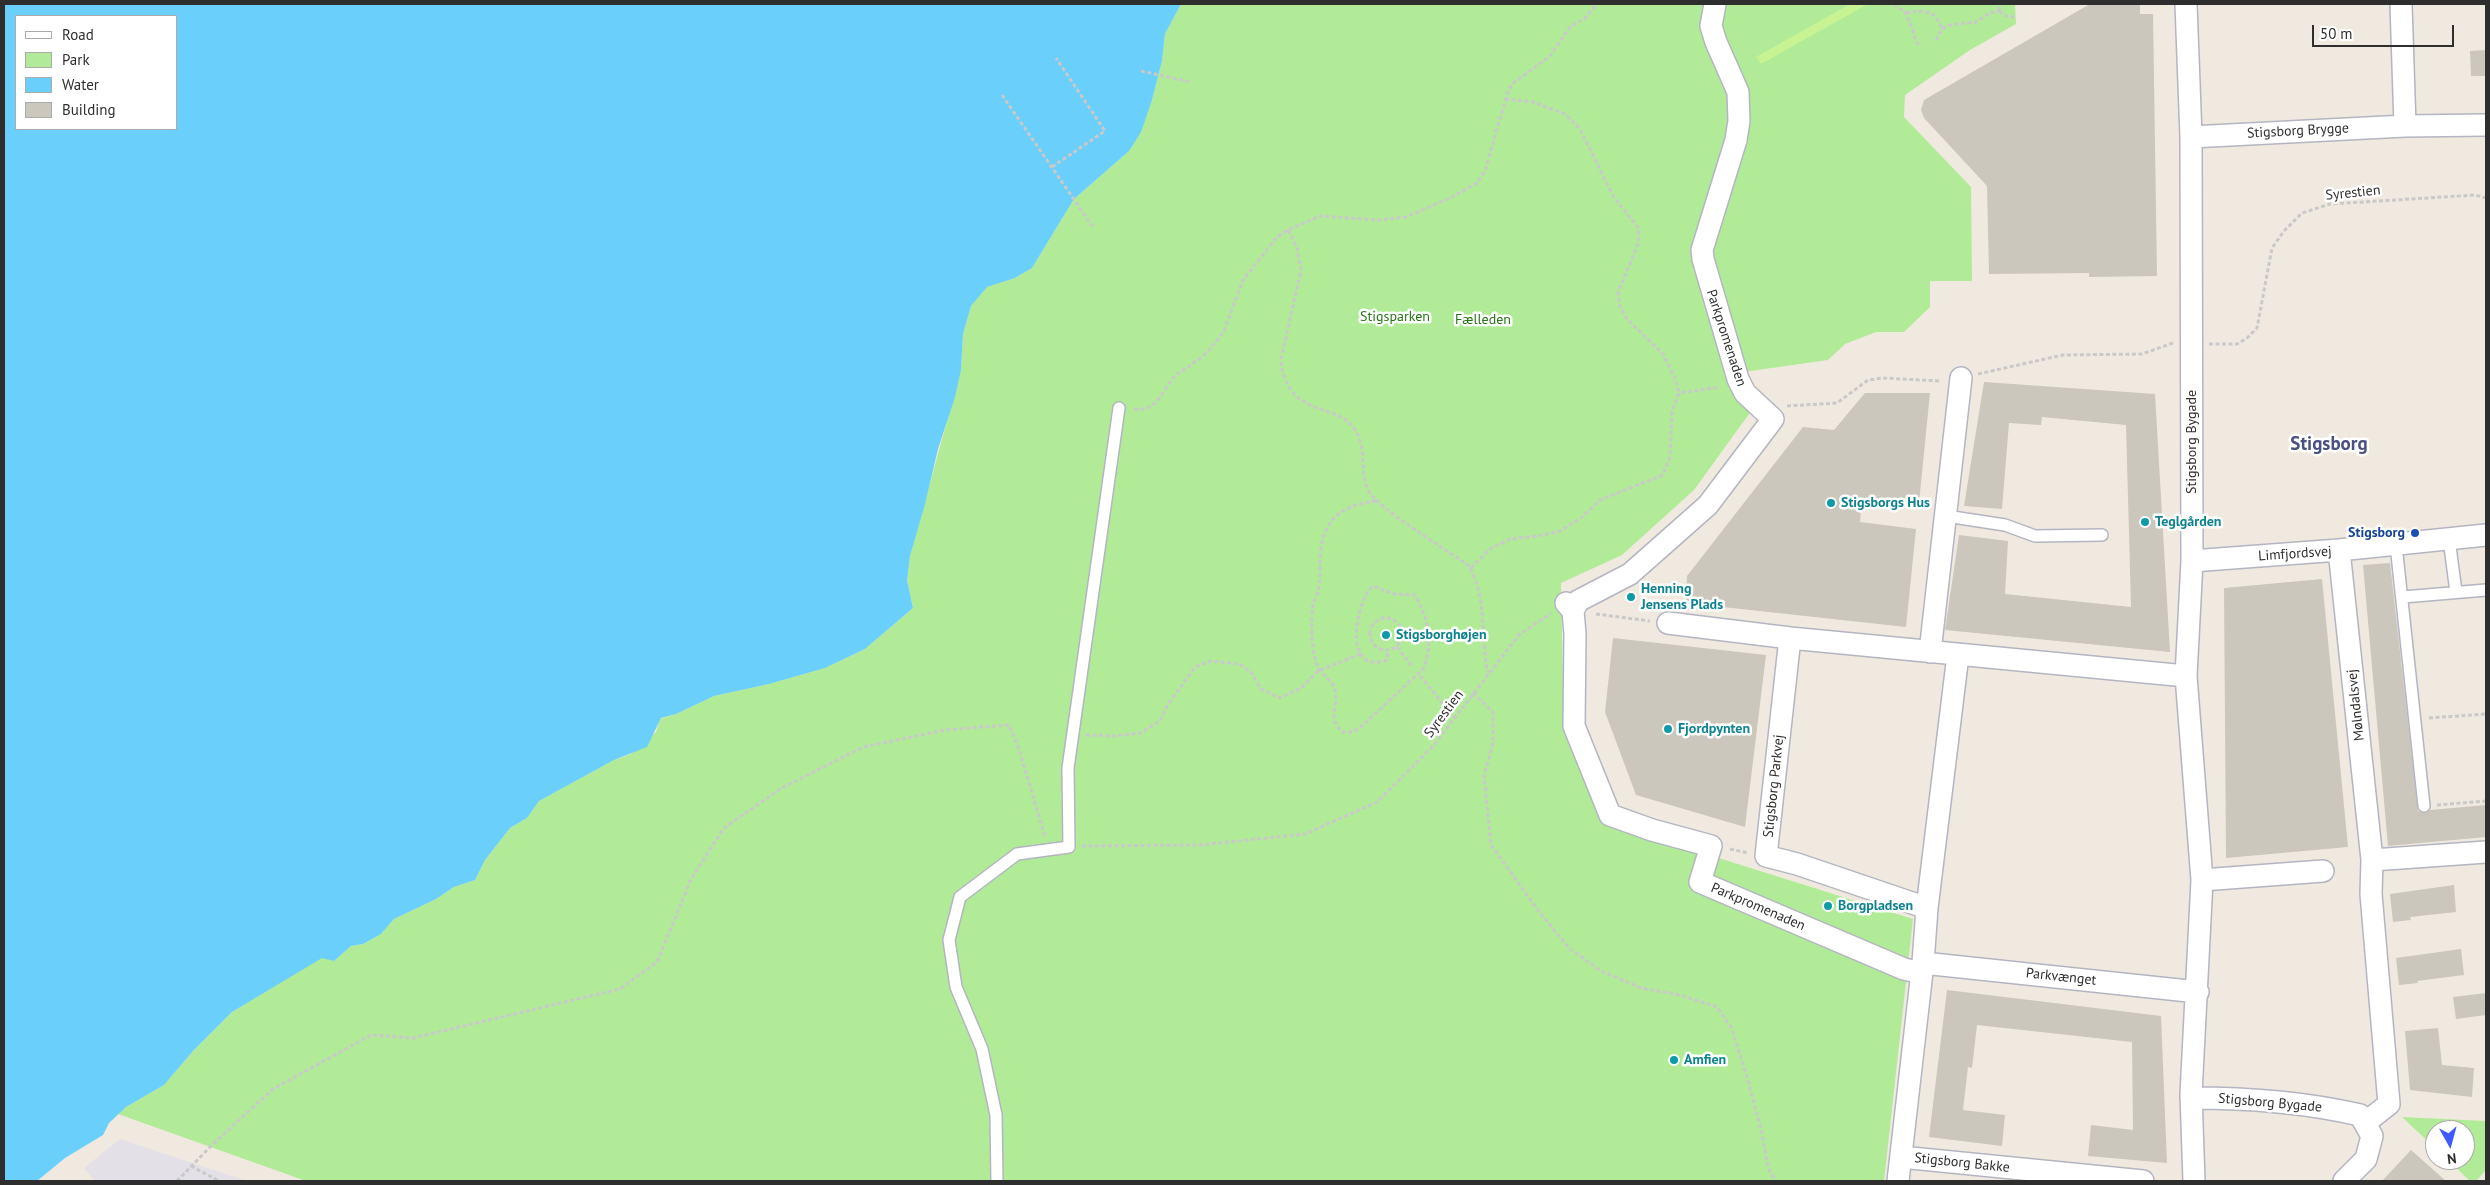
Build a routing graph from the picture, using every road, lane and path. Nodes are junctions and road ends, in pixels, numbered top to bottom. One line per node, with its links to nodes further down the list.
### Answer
1 (1597, 4): 17 (path)
2 (1715, 4): 27 (street, Parkpromenaden)
3 (1894, 4): 8 (path)
4 (2000, 4): 7 (path)
5 (2186, 4): 20 (street, Stigsborg Bygade)
6 (2401, 4): 19 (street)
7 (1999, 11): 9 (path); 10 (path)
8 (1906, 13): 10 (path); 12 (path)
9 (2015, 17)
10 (1942, 29): 11 (path)
11 (1936, 40)
12 (1918, 45)
13 (1056, 58): 21 (path)
14 (1141, 71): 15 (path)
15 (1191, 82)
16 (1002, 96): 21 (path)
17 (1505, 99): 24 (path); 28 (path)
18 (2486, 125): 19 (street, Stigsborg Brygge)
19 (2405, 126): 20 (street, Stigsborg Brygge)
20 (2191, 137): 25 (street, Stigsborg Bygade)
21 (1052, 167): 23 (path)
22 (2486, 198): 25 (path, Syrestien)
23 (1093, 227)
24 (1288, 230): 29 (path); 30 (path)
25 (2192, 344): 37 (street, Stigsborg Bygade)
26 (1961, 378): 31 (street)
27 (1738, 379): 28 (path); 42 (street, Parkpromenaden)
28 (1679, 393): 38 (path)
29 (1119, 408): 59 (lane)
30 (1376, 501): 38 (path); 51 (path)
31 (1946, 516): 32 (lane); 47 (street)
32 (2102, 534)
33 (2486, 535): 34 (street, Limfjordsvej)
34 (2449, 539): 35 (street, Limfjordsvej); 40 (lane)
35 (2396, 545): 36 (street, Limfjordsvej); 41 (lane)
36 (2339, 550): 37 (street, Limfjordsvej); 67 (street, Mølndalsvej)
37 (2192, 561): 54 (street, Stigsborg Bygade)
38 (1470, 568): 52 (path)
39 (2486, 590): 40 (lane)
40 (2456, 592): 41 (lane)
41 (2403, 597): 58 (lane)
42 (1570, 607): 43 (path); 52 (path, Syrestien); 62 (street)
43 (1668, 623): 44 (street)
44 (1790, 638): 47 (street); 66 (street, Stigsborg Parkvej)
45 (1396, 647): 46 (path); 46 (path); 50 (path)
46 (1388, 650): 48 (path)
47 (1930, 652): 49 (street)
48 (1361, 654): 51 (path); 51 (path)
49 (1958, 655): 54 (street); 70 (street)
50 (1412, 666)
51 (1318, 671): 59 (path)
52 (1488, 673): 55 (path, Syrestien)
53 (1420, 676): 57 (path)
54 (2186, 676): 69 (street, Stigsborg Bygade)
55 (1473, 693): 57 (path, Syrestien); 80 (path)
56 (2486, 714): 58 (path)
57 (1455, 718): 63 (path, Syrestien)
58 (2416, 718): 61 (lane)
59 (1072, 734): 63 (lane)
60 (2486, 801): 61 (path)
61 (2424, 806)
62 (1710, 846): 66 (path); 71 (street, Parkpromenaden)
63 (1068, 847): 64 (lane)
64 (1049, 848): 76 (path); 79 (lane)
65 (2486, 852): 67 (street)
66 (1766, 856): 70 (street, Stigsborg Parkvej)
67 (2372, 860): 74 (street, Mølndalsvej)
68 (2323, 871): 69 (street)
69 (2202, 880): 72 (street, Stigsborg Bygade)
70 (1927, 908): 71 (street)
71 (1922, 968): 72 (street, Parkvænget); 75 (street, Stigsborg Bakke)
72 (2198, 992): 73 (street, Stigsborg Bygade)
73 (2191, 1098): 74 (street, Stigsborg Bygade); 83 (street, Stigsborg Bygade)
74 (2364, 1122): 84 (street)
75 (1901, 1157): 81 (street, Stigsborg Bakke); 82 (street, Stigsborg Bakke)
76 (192, 1166): 77 (path); 78 (path)
77 (177, 1181)
78 (219, 1181)
79 (997, 1181)
80 (1776, 1181)
81 (1898, 1181)
82 (2142, 1181)
83 (2194, 1181)
84 (2344, 1181)

